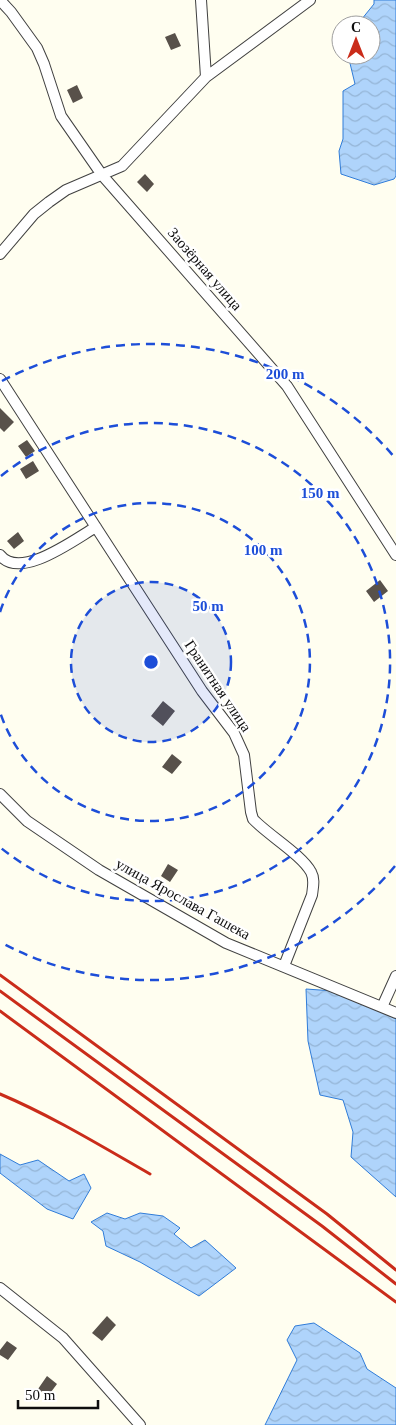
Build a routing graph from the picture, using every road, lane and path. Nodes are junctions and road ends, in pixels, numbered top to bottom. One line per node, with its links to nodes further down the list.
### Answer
1 (0, 0): 5 (street, Заозёрная улица)
2 (202, 0): 4 (street)
3 (310, 0): 4 (street)
4 (206, 77): 5 (street)
5 (102, 175): 6 (street); 10 (street, Заозёрная улица)
6 (0, 254)
7 (0, 379): 8 (street, Гранитная улица)
8 (96, 527): 9 (street); 12 (street, Гранитная улица)
9 (0, 555)
10 (396, 555)
11 (0, 794): 12 (street, улица Ярослава Гашека)
12 (284, 966): 14 (street, улица Ярослава Гашека)
13 (396, 976): 14 (street)
14 (382, 1007): 15 (street, улица Ярослава Гашека)
15 (396, 1013)
16 (0, 1288): 17 (street)
17 (140, 1425)

